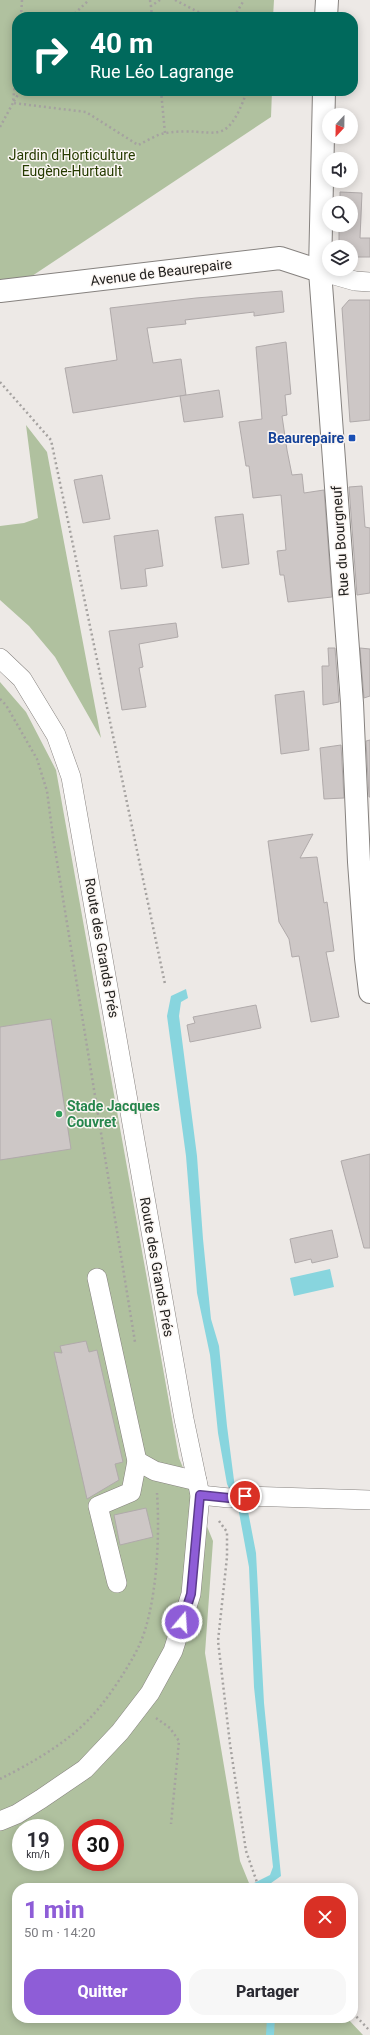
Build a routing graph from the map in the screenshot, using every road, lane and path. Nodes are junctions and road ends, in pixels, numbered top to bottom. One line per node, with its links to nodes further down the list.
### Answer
1 (22, 0): 9 (path)
2 (89, 0): 10 (path)
3 (150, 0): 8 (path)
4 (160, 0): 8 (path)
5 (175, 0): 12 (path)
6 (244, 0): 13 (path)
7 (327, 0): 14 (main road)
8 (151, 6): 11 (path)
9 (21, 12)
10 (76, 12)
11 (152, 12)
12 (198, 12)
13 (237, 12)
14 (326, 12)
15 (14, 96): 20 (path)
16 (17, 96): 20 (path)
17 (161, 96): 22 (path)
18 (244, 96): 22 (path)
19 (324, 96): 23 (main road, Rue du Bourgneuf)
20 (13, 103): 21 (path); 22 (path)
21 (0, 127)
22 (165, 133)
23 (320, 271): 24 (street); 25 (main road, Avenue de Beaurepaire); 30 (main road, Rue du Bourgneuf)
24 (370, 282)
25 (0, 291)
26 (0, 382): 29 (path)
27 (0, 658): 35 (street, Route des Grands Prés)
28 (0, 699): 32 (path)
29 (165, 984)
30 (370, 992)
31 (97, 1278): 33 (street)
32 (136, 1348)
33 (137, 1461): 34 (street); 37 (street)
34 (155, 1471): 35 (street); 39 (path)
35 (199, 1488): 36 (street); 38 (street, Route des Grands Prés); 42 (path)
36 (370, 1500)
37 (117, 1583)
38 (139, 1708): 40 (street, Route des Grands Prés); 41 (path)
39 (0, 1779)
40 (0, 1821)
41 (171, 1824)
42 (257, 1883)
43 (358, 2018): 44 (path)
44 (370, 2031)

